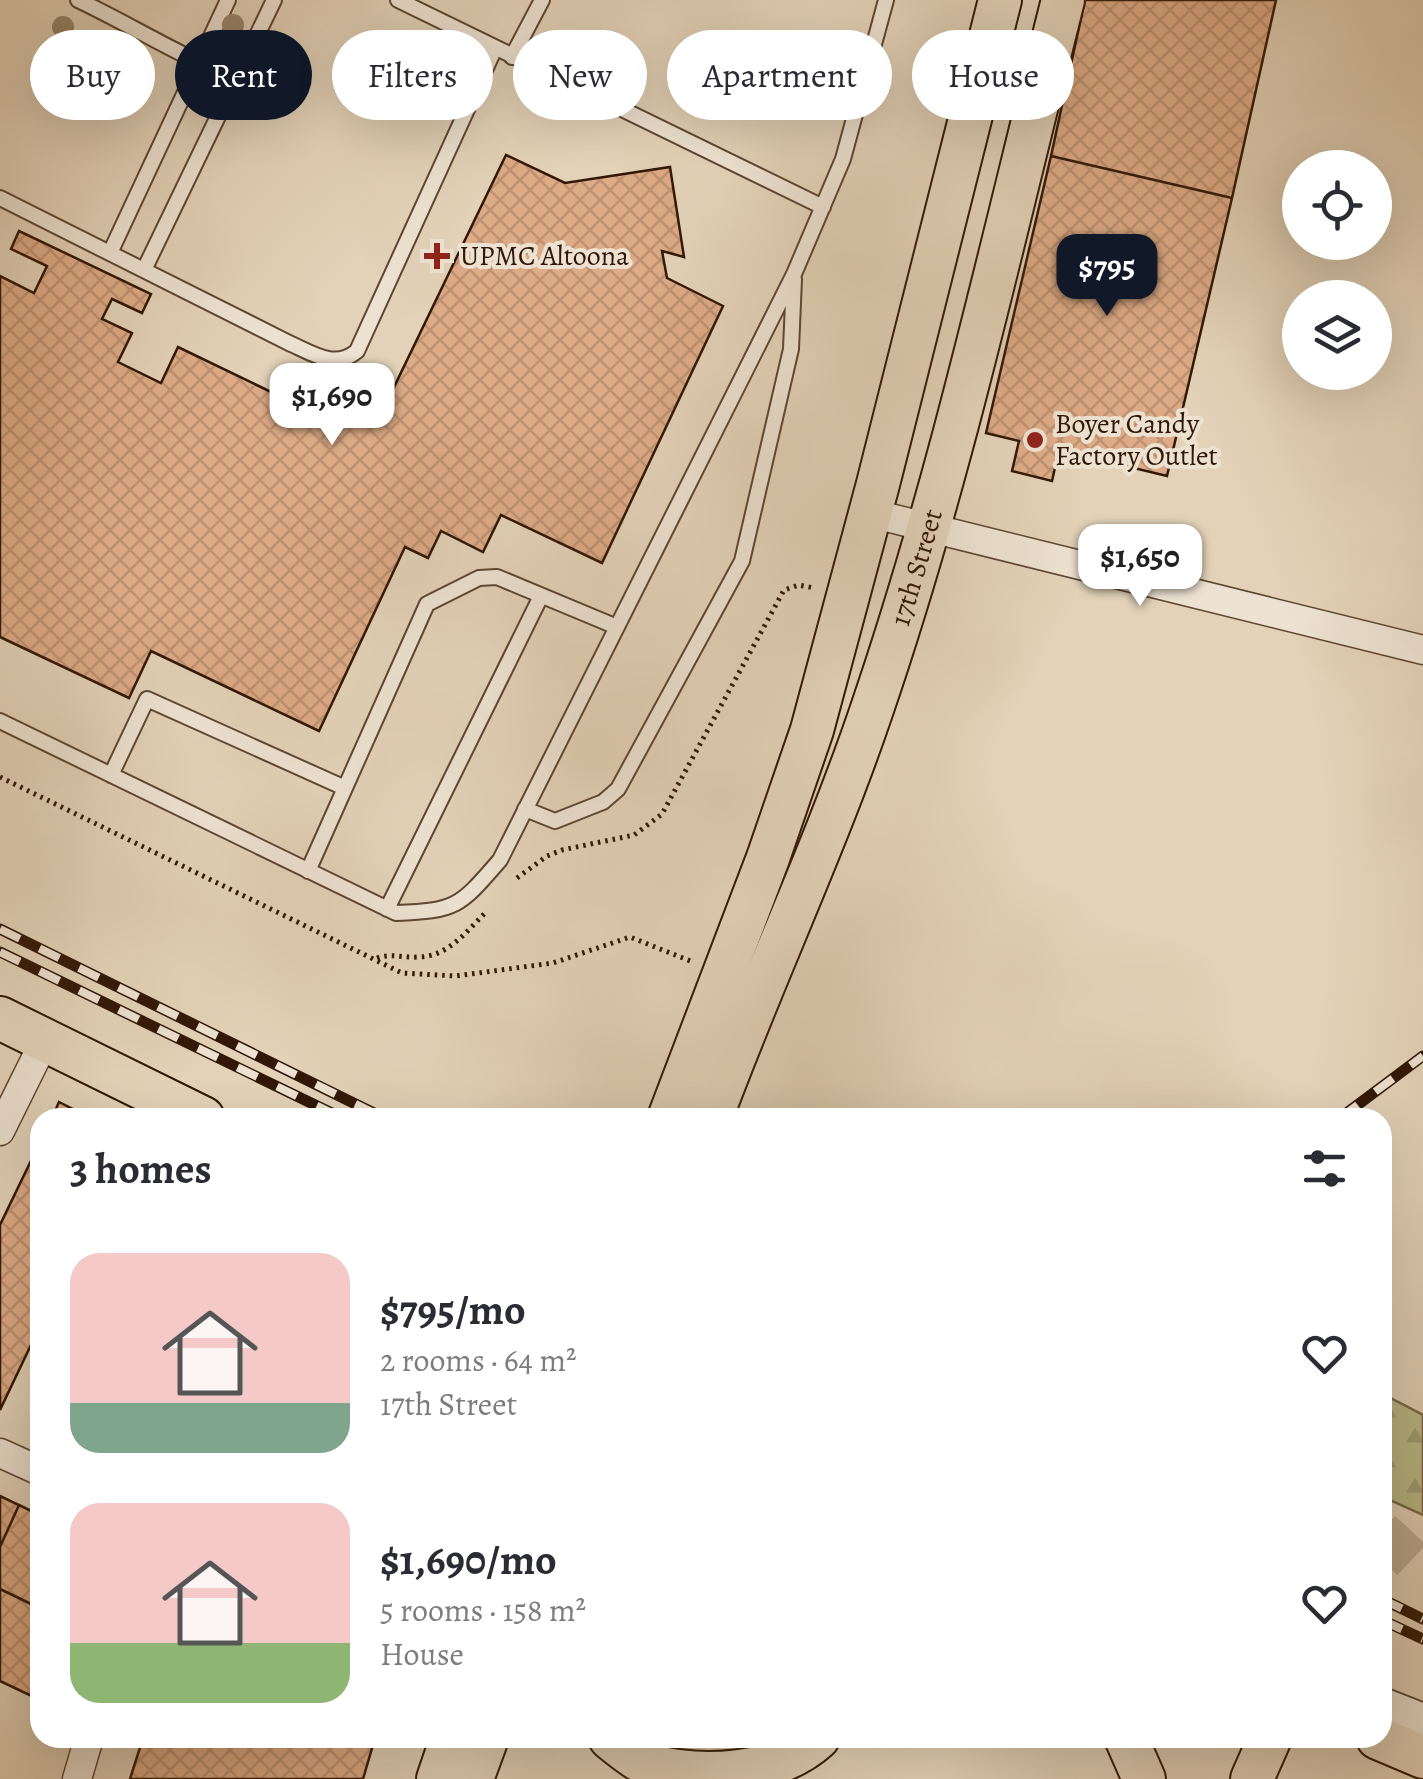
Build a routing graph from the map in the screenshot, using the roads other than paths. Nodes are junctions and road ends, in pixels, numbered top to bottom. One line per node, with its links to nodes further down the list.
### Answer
1 (78, 0): 12 (lane)
2 (228, 0): 9 (lane)
3 (274, 0): 10 (lane)
4 (398, 0): 11 (lane)
5 (542, 0): 13 (lane)
6 (886, 0): 17 (lane)
7 (1000, 0): 21 (main road, 17th Street)
8 (1063, 0): 22 (main road, 17th Street)
9 (214, 30)
10 (259, 30)
11 (495, 48): 13 (lane); 19 (lane)
12 (175, 50)
13 (512, 56): 17 (lane)
14 (175, 113): 18 (lane)
15 (216, 120): 19 (lane)
16 (0, 198): 18 (lane)
17 (823, 207): 20 (lane)
18 (110, 253): 19 (lane)
19 (144, 270)
20 (794, 274): 24 (lane); 29 (lane)
21 (870, 512): 22 (street); 34 (main road, 17th Street)
22 (929, 528): 25 (street); 34 (main road, 17th Street)
23 (540, 596): 24 (lane); 28 (lane); 31 (lane)
24 (617, 627): 29 (lane)
25 (1423, 650)
26 (0, 721): 27 (lane)
27 (111, 775): 28 (lane); 30 (lane)
28 (345, 788): 30 (lane)
29 (526, 809): 31 (lane)
30 (308, 871): 31 (lane)
31 (387, 909)
32 (0, 1018): 33 (main road)
33 (45, 1040): 35 (main road); 38 (street)
34 (712, 1058): 36 (main road, 17th Street); 37 (main road, 17th Street)
35 (184, 1108)
36 (676, 1108)
37 (711, 1108)
38 (0, 1131)
39 (0, 1453): 40 (street)
40 (30, 1467)
41 (1392, 1708): 42 (street)
42 (1423, 1720)
43 (1392, 1744): 51 (main road)
44 (86, 1748): 52 (street)
45 (449, 1748): 53 (main road)
46 (483, 1748): 54 (main road)
47 (624, 1748): 48 (main road)
48 (803, 1748)
49 (1130, 1748): 55 (main road)
50 (1266, 1748): 56 (main road)
51 (1423, 1757)
52 (76, 1779)
53 (438, 1779)
54 (472, 1779)
55 (1144, 1779)
56 (1252, 1779)

